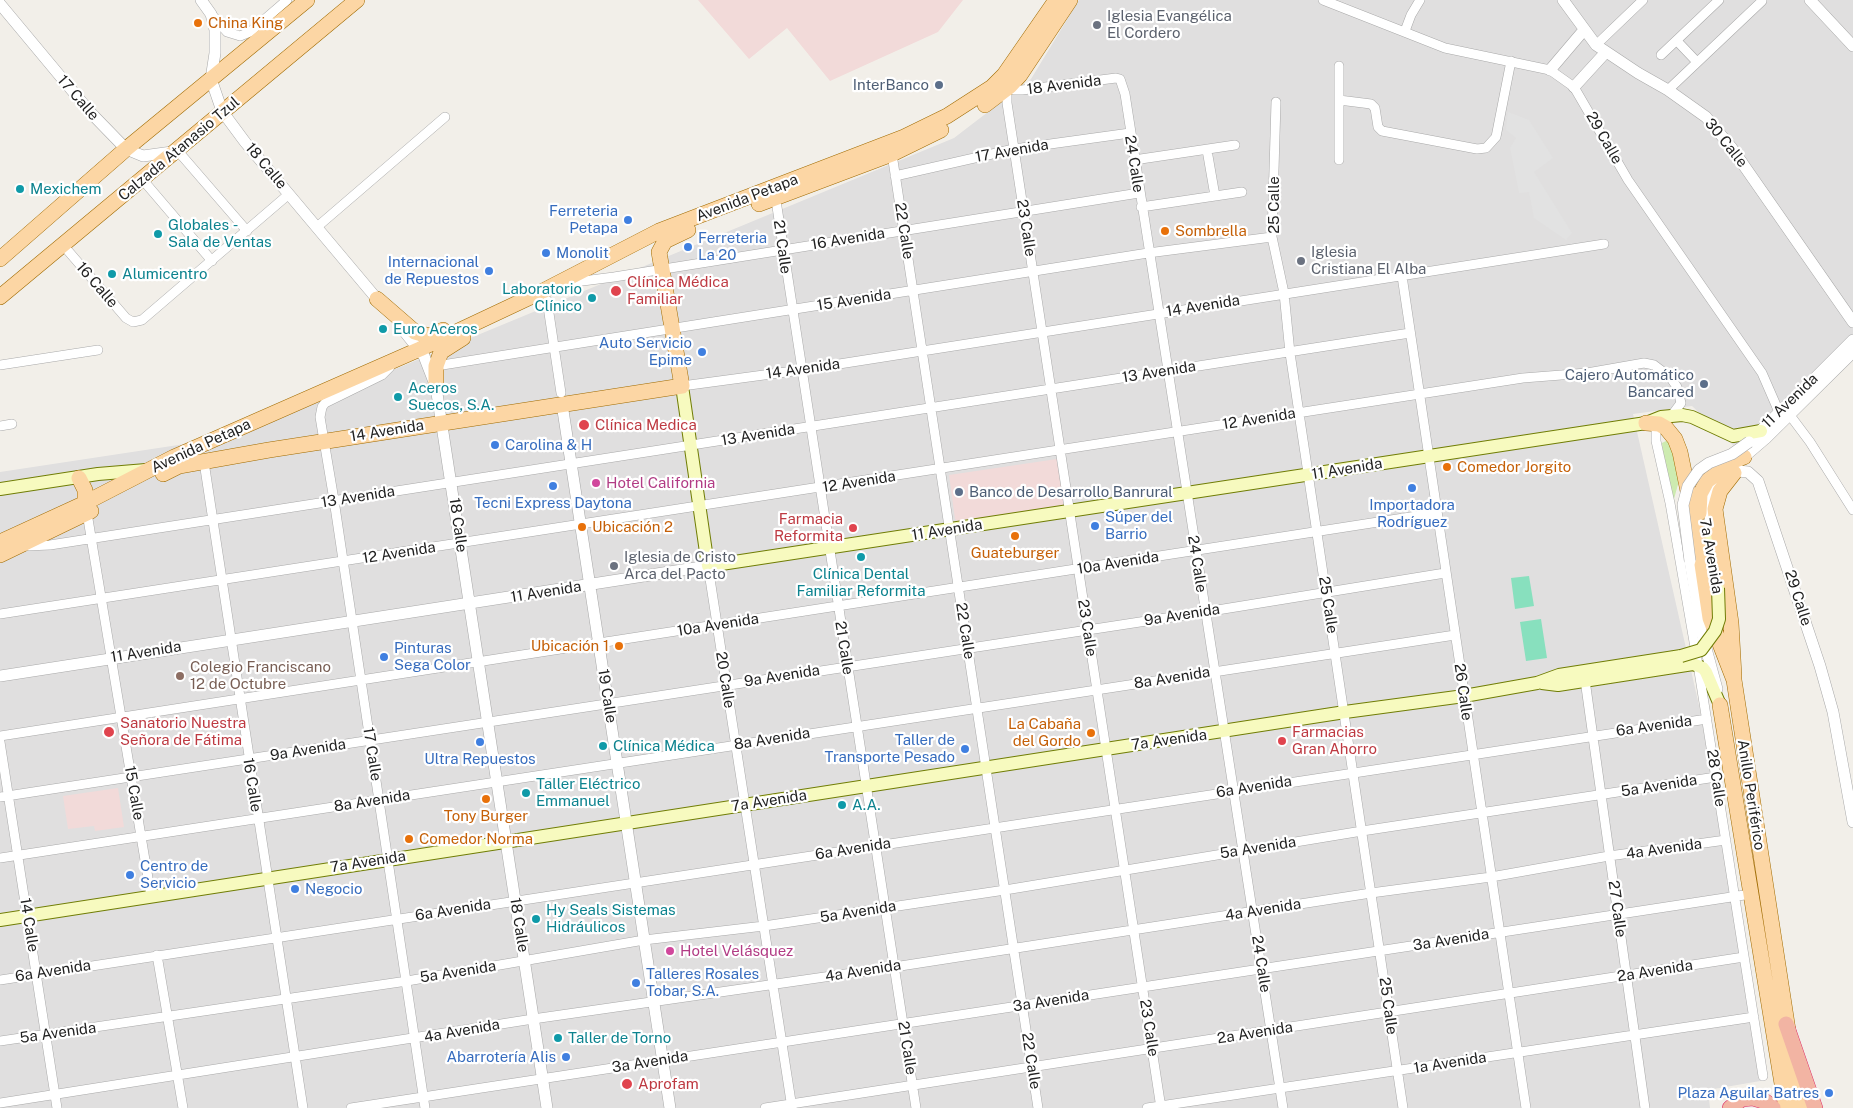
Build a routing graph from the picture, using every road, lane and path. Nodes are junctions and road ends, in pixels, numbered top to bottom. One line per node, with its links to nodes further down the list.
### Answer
1 (287, 0): 16 (street, 18 Calle)
2 (307, 0): 28 (main road)
3 (343, 0): 23 (main road)
4 (357, 0): 23 (main road, Calzada Atanasio Tzul)
5 (1056, 0): 48 (main road, Avenida Petapa)
6 (1070, 0): 30 (main road, Avenida Petapa)
7 (1323, 0): 18 (street, 29 Calle)
8 (1420, 0): 18 (street)
9 (1563, 0): 17 (street, 30 Calle)
10 (1643, 0): 21 (street)
11 (1720, 0): 19 (street)
12 (1810, 0): 20 (street)
13 (203, 1): 16 (street, 18 Calle)
14 (1762, 1): 25 (street)
15 (0, 4): 39 (street, 17 Calle)
16 (211, 14): 28 (street, 18 Calle)
17 (1584, 30): 21 (street, 30 Calle); 27 (street)
18 (1405, 31): 24 (street, 29 Calle)
19 (1677, 41): 22 (street); 25 (street)
20 (1853, 46)
21 (1601, 48): 31 (street); 32 (street, 30 Calle)
22 (1661, 55)
23 (287, 59): 35 (main road, Calzada Atanasio Tzul)
24 (1511, 60): 27 (street, 29 Calle); 33 (street)
25 (1697, 62): 32 (street)
26 (1339, 66): 33 (street)
27 (1550, 70): 31 (street, 29 Calle)
28 (211, 79): 35 (street, 18 Calle); 39 (main road)
29 (1120, 79): 30 (street, 18 Avenida); 37 (street, 24 Calle)
30 (1008, 87): 40 (street, 23 Calle); 43 (main road, Avenida Petapa)
31 (1574, 87): 102 (street, 29 Calle)
32 (1668, 90): 78 (street, 30 Calle)
33 (1339, 100): 45 (street)
34 (1276, 102): 58 (street, 25 Calle)
35 (222, 111): 41 (main road, Calzada Atanasio Tzul); 51 (street, 18 Calle)
36 (445, 117): 55 (street)
37 (1130, 133): 40 (street, 17 Avenida); 44 (street, 24 Calle)
38 (1235, 145): 42 (street)
39 (126, 149): 41 (street); 65 (main road)
40 (1014, 149): 46 (street, 17 Avenida); 54 (street, 23 Calle)
41 (176, 150): 47 (main road, Calzada Atanasio Tzul); 57 (street)
42 (1207, 150): 44 (street); 52 (street)
43 (892, 154): 46 (street, 22 Calle); 48 (main road, Avenida Petapa)
44 (1134, 160): 50 (street, 24 Calle)
45 (1339, 160)
46 (895, 176): 56 (street, 22 Calle)
47 (142, 179): 60 (main road, Calzada Atanasio Tzul); 66 (street)
48 (775, 192): 61 (street, 21 Calle); 62 (main road, Avenida Petapa); 63 (main road, Avenida Petapa)
49 (1242, 192): 52 (street)
50 (1139, 193): 53 (street, 24 Calle); 54 (street, 16 Avenida)
51 (289, 194): 55 (street, 18 Calle); 57 (street)
52 (1215, 196): 53 (street)
53 (1141, 207): 64 (street, 24 Calle)
54 (1024, 212): 56 (street, 16 Avenida); 68 (street, 23 Calle)
55 (316, 227): 75 (street, 18 Calle)
56 (904, 230): 61 (street, 16 Avenida); 71 (street, 22 Calle)
57 (247, 231): 66 (street)
58 (1272, 237): 64 (street, 15 Avenida); 72 (street, 25 Calle)
59 (1604, 244): 69 (street, 14 Avenida)
60 (63, 246): 66 (street, 16 Calle); 74 (main road, Calzada Atanasio Tzul)
61 (782, 250): 67 (street, 16 Avenida); 76 (street, 21 Calle)
62 (659, 252): 63 (main road); 67 (main road, 20 Calle)
63 (617, 254): 70 (main road, Avenida Petapa)
64 (1148, 254): 68 (street, 15 Avenida); 77 (street, 24 Calle)
65 (0, 258)
66 (212, 261)
67 (663, 268): 70 (street, 16 Avenida); 79 (main road, 20 Calle)
68 (1033, 272): 71 (street, 15 Avenida); 80 (street, 23 Calle)
69 (1402, 276): 72 (street, 14 Avenida); 81 (street, 26 Calle)
70 (556, 284): 73 (main road, Avenida Petapa)
71 (913, 291): 76 (street, 15 Avenida); 86 (street, 22 Calle)
72 (1284, 294): 77 (street, 14 Avenida); 88 (street, 25 Calle)
73 (543, 296): 75 (main road); 83 (main road, Avenida Petapa); 84 (street, 19 Calle); 91 (main road)
74 (0, 297)
75 (377, 299): 83 (street, 18 Calle)
76 (792, 310): 79 (street, 15 Avenida); 92 (street, 21 Calle)
77 (1158, 313): 80 (street, 14 Avenida); 93 (street, 24 Calle)
78 (1853, 322)
79 (672, 329): 84 (street, 15 Avenida); 94 (main road, 20 Calle)
80 (1042, 332): 86 (street, 14 Avenida); 96 (street, 23 Calle)
81 (1410, 333): 88 (street, 13 Avenida); 97 (street, 26 Calle)
82 (1853, 340): 102 (street, 11 Avenida)
83 (420, 348): 89 (main road, Avenida Petapa); 95 (street, 18 Calle)
84 (553, 348): 91 (street, 15 Avenida); 98 (street, 19 Calle)
85 (98, 350): 90 (street)
86 (922, 351): 92 (street, 14 Avenida); 100 (street, 22 Calle)
87 (1853, 352): 102 (street, 11 Avenida)
88 (1290, 353): 93 (street, 13 Avenida); 101 (street, 25 Calle)
89 (403, 355): 99 (street, Avenida Petapa); 120 (main road, Avenida Petapa)
90 (0, 365)
91 (436, 366): 95 (main road)
92 (801, 370): 94 (street, 14 Avenida); 108 (street, 21 Calle)
93 (1167, 371): 96 (street, 13 Avenida); 110 (street, 24 Calle)
94 (682, 386): 98 (main road, 14 Avenida); 112 (main road, 20 Calle)
95 (436, 387): 104 (street, 18 Calle)
96 (1051, 389): 100 (street, 13 Avenida); 113 (street, 23 Calle)
97 (1419, 394): 101 (street, 12 Avenida); 103 (street, 12 Avenida); 114 (street, 26 Calle)
98 (562, 398): 104 (main road, 14 Avenida); 117 (street, 19 Calle)
99 (325, 403): 111 (street, 17 Calle)
100 (931, 408): 108 (street, 13 Avenida); 119 (street, 22 Calle)
101 (1300, 413): 110 (street, 12 Avenida); 122 (street, 25 Calle)
102 (1784, 413): 109 (street, 11 Avenida); 115 (street, 11 Avenida); 131 (street, 29 Calle)
103 (1667, 420): 105 (main road); 109 (main road, 11 Avenida); 135 (main road, Anillo Periférico); 170 (street, 28 Calle)
104 (442, 423): 111 (main road, 14 Avenida); 124 (street, 18 Calle)
105 (1646, 423): 114 (main road, 11 Avenida)
106 (12, 424): 107 (street)
107 (0, 426)
108 (810, 426): 112 (street, 13 Avenida); 125 (street, 21 Calle)
109 (1760, 430): 183 (street, Anillo Periférico, bridge)
110 (1177, 432): 113 (street, 12 Avenida); 127 (street, 24 Calle)
111 (323, 441): 116 (main road, 14 Avenida); 128 (street, 17 Calle)
112 (690, 445): 117 (street, 13 Avenida); 129 (main road, 20 Calle)
113 (1060, 450): 119 (street, 12 Avenida); 132 (street, 23 Calle)
114 (1428, 456): 122 (main road, 11 Avenida); 133 (street, 26 Calle)
115 (1744, 457): 135 (main road); 140 (street, 7a Avenida)
116 (204, 462): 118 (main road, 14 Avenida); 134 (street, 16 Calle)
117 (572, 464): 124 (street, 13 Avenida); 136 (street, 19 Calle)
118 (179, 466): 120 (main road, 14 Avenida); 130 (main road, Avenida Petapa)
119 (940, 469): 125 (street, 12 Avenida); 137 (street, 22 Calle)
120 (149, 470): 123 (main road, 14 Avenida); 130 (main road, Avenida Petapa)
121 (1734, 473): 140 (street); 176 (main road); 215 (street, 29 Calle)
122 (1308, 475): 127 (main road, 11 Avenida); 138 (street, 25 Calle)
123 (79, 478): 126 (main road, 14 Avenida); 130 (main road)
124 (451, 482): 128 (street, 13 Avenida); 142 (street, 18 Calle)
125 (819, 488): 129 (street, 12 Avenida); 144 (street, 21 Calle)
126 (0, 489)
127 (1186, 493): 132 (main road, 11 Avenida); 145 (street, 24 Calle)
128 (334, 500): 134 (street, 13 Avenida); 147 (street, 17 Calle)
129 (699, 507): 136 (street, 12 Avenida); 148 (main road, 20 Calle)
130 (86, 508): 139 (street, 15 Calle); 141 (main road, Avenida Petapa); 143 (main road, Avenida Petapa)
131 (1853, 510)
132 (1070, 511): 137 (main road, 11 Avenida); 149 (street, 23 Calle)
133 (1436, 513): 138 (street, 10a Avenida); 150 (street, 26 Calle)
134 (211, 520): 139 (street, 13 Avenida); 151 (street, 16 Calle)
135 (1696, 524): 176 (main road, Anillo Periférico)
136 (581, 525): 142 (street, 12 Avenida); 152 (street, 19 Calle)
137 (949, 529): 144 (main road, 11 Avenida); 153 (street, 22 Calle)
138 (1317, 532): 145 (street, 10a Avenida); 154 (street, 25 Calle)
139 (91, 538): 143 (street, 13 Avenida); 155 (street, 15 Calle)
140 (1710, 541): 177 (main road, 7a Avenida, bridge)
141 (0, 542)
142 (461, 544): 147 (street, 12 Avenida); 156 (street, 18 Calle)
143 (17, 546): 146 (main road, Avenida Petapa)
144 (829, 548): 148 (main road, 11 Avenida); 157 (street, 21 Calle)
145 (1196, 552): 149 (street, 10a Avenida); 158 (street, 24 Calle)
146 (0, 555)
147 (344, 562): 151 (street, 12 Avenida); 160 (street, 17 Calle)
148 (708, 566): 152 (street, 11 Avenida); 161 (street, 20 Calle)
149 (1078, 569): 153 (street, 10a Avenida); 162 (street, 23 Calle)
150 (1445, 573): 154 (street, 9a Avenida); 163 (street, 26 Calle)
151 (221, 581): 155 (street, 12 Avenida); 164 (street, 16 Calle)
152 (589, 585): 156 (street, 11 Avenida); 165 (street, 19 Calle)
153 (959, 589): 157 (street, 10a Avenida); 166 (street, 22 Calle)
154 (1326, 592): 158 (street, 9a Avenida); 167 (street, 25 Calle)
155 (102, 600): 159 (street, 12 Avenida); 168 (street, 15 Calle)
156 (470, 603): 160 (street, 11 Avenida); 169 (street, 18 Calle)
157 (838, 607): 161 (street, 10a Avenida); 171 (street, 21 Calle)
158 (1205, 612): 162 (street, 9a Avenida); 172 (street, 24 Calle)
159 (0, 614)
160 (352, 621): 164 (street, 11 Avenida); 174 (street, 17 Calle)
161 (717, 626): 165 (street, 10a Avenida); 178 (street, 20 Calle)
162 (1088, 629): 166 (street, 9a Avenida); 179 (street, 23 Calle)
163 (1455, 635): 167 (street, 8a Avenida); 180 (street, 26 Calle)
164 (230, 639): 168 (street, 11 Avenida); 181 (street, 16 Calle)
165 (599, 644): 169 (street, 10a Avenida); 182 (street, 19 Calle)
166 (968, 648): 171 (street, 9a Avenida); 184 (street, 22 Calle)
167 (1335, 653): 172 (street, 8a Avenida); 185 (street, 25 Calle)
168 (111, 657): 173 (street, 11 Avenida); 186 (street, 15 Calle)
169 (478, 662): 174 (street, 10a Avenida); 188 (street, 18 Calle)
170 (1698, 665): 175 (main road, 7a Avenida); 183 (main road); 187 (street, 28 Calle)
171 (847, 666): 178 (street, 9a Avenida); 189 (street, 21 Calle)
172 (1214, 672): 179 (street, 8a Avenida); 190 (street, 24 Calle)
173 (0, 676)
174 (360, 680): 181 (street, 10a Avenida); 193 (street, 17 Calle)
175 (1585, 680): 177 (main road, 7a Avenida); 191 (street, 27 Calle)
176 (1734, 680): 271 (main road, Anillo Periférico)
177 (1537, 683): 180 (main road, 7a Avenida)
178 (726, 685): 182 (street, 9a Avenida); 195 (street, 20 Calle)
179 (1097, 690): 184 (street, 8a Avenida); 196 (street, 23 Calle)
180 (1464, 696): 185 (main road, 7a Avenida); 197 (street, 26 Calle)
181 (239, 699): 186 (street, 10a Avenida); 198 (street, 16 Calle)
182 (608, 703): 188 (street, 9a Avenida); 199 (street, 19 Calle)
183 (1720, 705): 234 (main road, Anillo Periférico)
184 (977, 708): 189 (street, 8a Avenida); 200 (street, 22 Calle)
185 (1344, 712): 190 (main road, 7a Avenida); 201 (street, 25 Calle)
186 (121, 717): 192 (street, 10a Avenida); 203 (street, 15 Calle)
187 (1707, 719): 191 (street, 6a Avenida); 202 (street, 28 Calle)
188 (488, 722): 193 (street, 9a Avenida); 204 (street, 18 Calle)
189 (857, 726): 195 (street, 8a Avenida); 205 (street, 21 Calle)
190 (1224, 732): 196 (main road, 7a Avenida); 206 (street, 24 Calle)
191 (1592, 735): 197 (street, 6a Avenida); 208 (street, 27 Calle)
192 (0, 736)
193 (370, 740): 198 (street, 9a Avenida); 209 (street, 17 Calle)
194 (0, 742): 207 (street, 14 Calle)
195 (735, 745): 199 (street, 8a Avenida); 210 (street, 20 Calle)
196 (1106, 749): 200 (main road, 7a Avenida); 211 (street, 23 Calle)
197 (1472, 754): 201 (street, 6a Avenida); 212 (street, 26 Calle)
198 (248, 760): 203 (street, 9a Avenida); 213 (street, 16 Calle)
199 (617, 763): 204 (street, 8a Avenida); 214 (street, 19 Calle)
200 (986, 767): 205 (main road, 7a Avenida); 216 (street, 22 Calle)
201 (1353, 772): 206 (street, 6a Avenida); 217 (street, 25 Calle)
202 (1716, 777): 208 (street, 5a Avenida); 219 (street, 28 Calle)
203 (131, 778): 207 (street, 9a Avenida); 218 (street, 15 Calle)
204 (498, 782): 209 (street, 8a Avenida); 220 (street, 18 Calle)
205 (866, 786): 210 (main road, 7a Avenida); 221 (street, 21 Calle)
206 (1233, 790): 211 (street, 6a Avenida); 222 (street, 24 Calle)
207 (4, 796): 223 (street, 14 Calle)
208 (1601, 796): 212 (street, 5a Avenida); 224 (street, 27 Calle)
209 (379, 799): 213 (street, 8a Avenida); 226 (street, 17 Calle)
210 (745, 805): 214 (main road, 7a Avenida); 227 (street, 20 Calle)
211 (1115, 808): 216 (street, 6a Avenida); 228 (street, 23 Calle)
212 (1482, 814): 217 (street, 5a Avenida); 229 (street, 26 Calle)
213 (258, 818): 218 (street, 8a Avenida); 230 (street, 16 Calle)
214 (626, 822): 220 (main road, 7a Avenida); 231 (street, 19 Calle)
215 (1853, 822)
216 (995, 827): 221 (street, 6a Avenida); 232 (street, 22 Calle)
217 (1362, 831): 222 (street, 5a Avenida); 233 (street, 25 Calle)
218 (141, 836): 223 (street, 8a Avenida); 235 (street, 15 Calle)
219 (1726, 840): 224 (street, 4a Avenida); 236 (street, 28 Calle)
220 (507, 841): 226 (main road, 7a Avenida); 237 (street, 18 Calle)
221 (875, 845): 227 (street, 6a Avenida); 238 (street, 21 Calle)
222 (1242, 850): 228 (street, 5a Avenida); 239 (street, 24 Calle)
223 (18, 855): 225 (street, 8a Avenida); 241 (street, 14 Calle)
224 (1609, 856): 229 (street, 4a Avenida); 240 (street, 27 Calle)
225 (0, 858)
226 (388, 859): 230 (main road, 7a Avenida); 242 (street, 17 Calle)
227 (754, 864): 231 (street, 6a Avenida); 244 (street, 20 Calle)
228 (1125, 871): 232 (street, 5a Avenida); 245 (street, 23 Calle)
229 (1491, 877): 233 (street, 4a Avenida); 246 (street, 26 Calle)
230 (267, 878): 235 (main road, 7a Avenida); 247 (street, 16 Calle)
231 (635, 882): 237 (street, 6a Avenida); 248 (street, 19 Calle)
232 (1005, 890): 238 (street, 5a Avenida); 249 (street, 22 Calle)
233 (1371, 893): 239 (street, 4a Avenida); 250 (street, 25 Calle)
234 (1751, 894): 236 (street, 3a Avenida); 311 (main road, Anillo Periférico)
235 (151, 896): 241 (main road, 7a Avenida)
236 (1735, 897): 240 (street, 3a Avenida); 252 (street, 28 Calle)
237 (515, 901): 242 (street, 6a Avenida); 253 (street, 18 Calle)
238 (885, 908): 244 (street, 5a Avenida); 254 (street, 21 Calle)
239 (1252, 912): 245 (street, 4a Avenida); 255 (street, 24 Calle)
240 (1618, 914): 246 (street, 3a Avenida); 257 (street, 27 Calle)
241 (28, 915): 243 (main road, 7a Avenida); 256 (street, 14 Calle)
242 (397, 919): 247 (street, 6a Avenida); 259 (street, 17 Calle)
243 (0, 920)
244 (764, 926): 248 (street, 5a Avenida); 260 (street, 20 Calle)
245 (1134, 929): 249 (street, 4a Avenida); 261 (street, 23 Calle)
246 (1499, 933): 250 (street, 3a Avenida); 262 (street, 26 Calle)
247 (276, 937): 251 (street, 6a Avenida); 263 (street, 16 Calle)
248 (644, 940): 253 (street, 5a Avenida); 264 (street, 19 Calle)
249 (1014, 947): 254 (street, 4a Avenida); 265 (street, 22 Calle)
250 (1380, 951): 255 (street, 3a Avenida); 266 (street, 25 Calle)
251 (157, 955): 256 (street, 6a Avenida); 267 (street)
252 (1744, 957): 257 (street, 2a Avenida); 268 (street, 28 Calle)
253 (524, 961): 259 (street, 5a Avenida); 269 (street, 18 Calle)
254 (894, 966): 260 (street, 4a Avenida); 270 (street, 21 Calle)
255 (1261, 969): 261 (street, 3a Avenida); 272 (street, 24 Calle)
256 (37, 974): 258 (street, 6a Avenida); 273 (street, 14 Calle)
257 (1626, 975): 262 (street, 2a Avenida); 274 (street, 27 Calle)
258 (0, 980)
259 (406, 981): 263 (street, 5a Avenida); 275 (street, 17 Calle)
260 (773, 984): 264 (street, 4a Avenida); 277 (street, 20 Calle)
261 (1142, 987): 265 (street, 3a Avenida); 278 (street, 23 Calle)
262 (1509, 994): 266 (street, 2a Avenida); 279 (street, 26 Calle)
263 (286, 998): 267 (street, 5a Avenida); 280 (street, 16 Calle)
264 (654, 1002): 269 (street, 4a Avenida); 281 (street, 19 Calle)
265 (1023, 1005): 270 (street, 3a Avenida); 282 (street, 22 Calle)
266 (1389, 1012): 272 (street, 2a Avenida); 283 (street, 25 Calle)
267 (169, 1016): 273 (street, 5a Avenida); 284 (street)
268 (1754, 1017): 274 (street, 1a Avenida); 285 (street, 28 Calle)
269 (533, 1019): 275 (street, 4a Avenida); 286 (street, 18 Calle)
270 (903, 1024): 277 (street, 3a Avenida); 287 (street, 21 Calle)
271 (1786, 1024): 312 (main road, Anillo Periférico); 313 (highway)
272 (1271, 1030): 278 (street, 2a Avenida); 288 (street, 24 Calle)
273 (46, 1035): 276 (street, 5a Avenida); 289 (street, 14 Calle)
274 (1634, 1035): 279 (street, 1a Avenida); 308 (street, 27 Calle)
275 (415, 1039): 280 (street, 4a Avenida); 290 (street, 17 Calle)
276 (0, 1041)
277 (782, 1042): 281 (street, 3a Avenida); 292 (street, 20 Calle)
278 (1152, 1048): 282 (street, 2a Avenida); 293 (street, 23 Calle)
279 (1518, 1052): 283 (street, 1a Avenida); 307 (street, 26 Calle)
280 (295, 1058): 284 (street, 4a Avenida); 296 (street, 16 Calle)
281 (662, 1060): 286 (street, 3a Avenida); 300 (street, 19 Calle)
282 (1032, 1067): 287 (street, 2a Avenida); 303 (street, 22 Calle)
283 (1398, 1070): 288 (street, 1a Avenida); 306 (street, 25 Calle)
284 (179, 1076): 289 (street, 4a Avenida); 295 (street)
285 (1763, 1076)
286 (542, 1079): 290 (street, 3a Avenida); 299 (street, 18 Calle)
287 (913, 1085): 292 (street, 2a Avenida); 302 (street, 21 Calle)
288 (1280, 1088): 293 (street, 1a Avenida); 305 (street, 24 Calle)
289 (55, 1094): 291 (street, 4a Avenida); 294 (street, 14 Calle)
290 (424, 1097): 297 (street, 3a Avenida); 298 (street, 17 Calle)
291 (0, 1103)
292 (792, 1106): 301 (street, 2a Avenida)
293 (1161, 1107): 304 (street, 1a Avenida)
294 (57, 1108)
295 (184, 1108)
296 (303, 1108)
297 (350, 1108)
298 (425, 1108)
299 (547, 1108)
300 (670, 1108)
301 (765, 1108)
302 (916, 1108)
303 (1038, 1108)
304 (1147, 1108)
305 (1283, 1108)
306 (1403, 1108)
307 (1526, 1108)
308 (1645, 1108)
309 (1730, 1108): 310 (highway)
310 (1773, 1108)
311 (1786, 1108)
312 (1800, 1108)
313 (1815, 1108)

